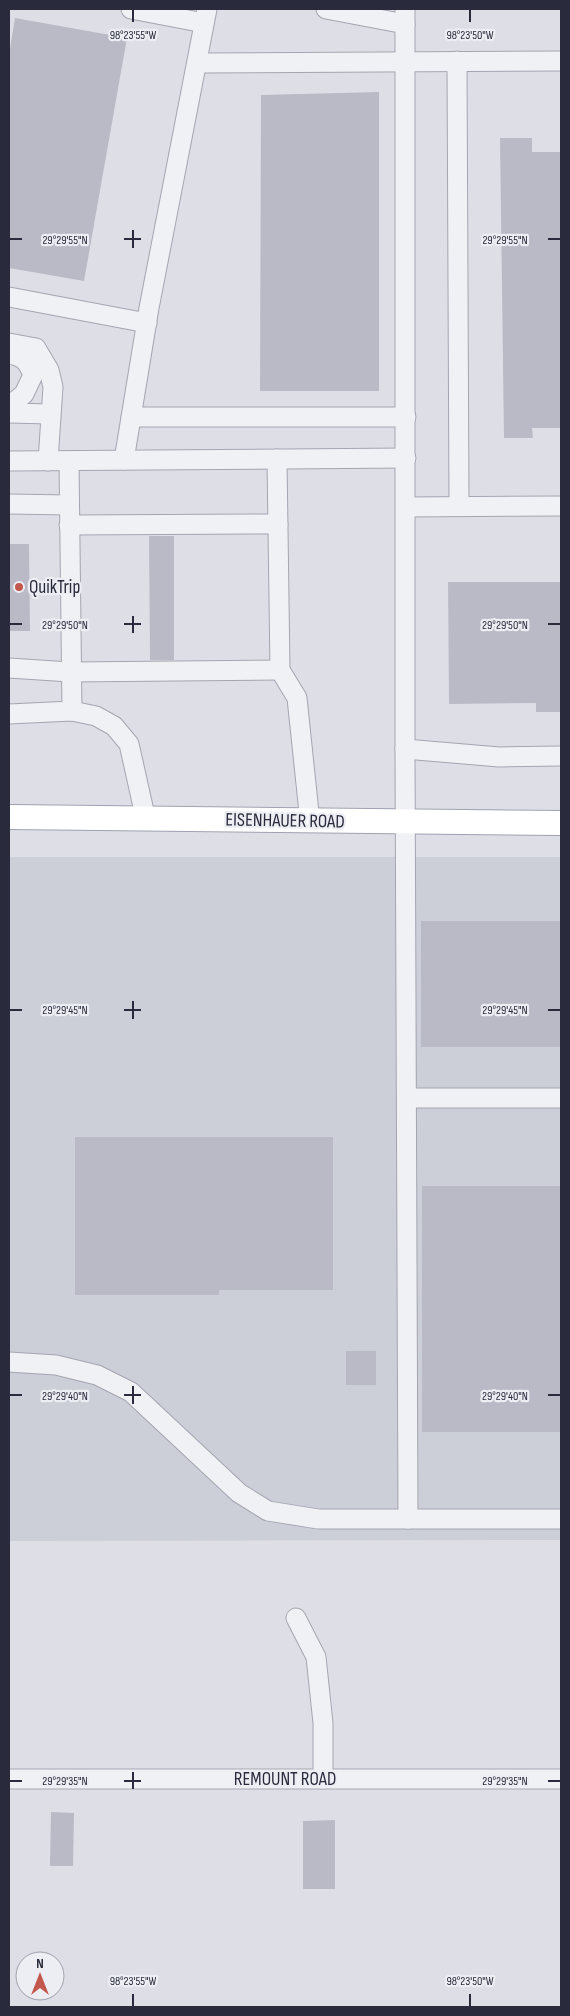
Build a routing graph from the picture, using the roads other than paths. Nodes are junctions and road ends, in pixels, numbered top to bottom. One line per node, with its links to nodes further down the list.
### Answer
1 (131, 9): 3 (street)
2 (326, 9): 4 (street)
3 (206, 16): 8 (street)
4 (405, 16): 5 (street)
5 (406, 61): 6 (street); 8 (street); 17 (street)
6 (457, 61): 7 (street); 26 (street)
7 (561, 61)
8 (197, 63): 10 (street)
9 (9, 297): 10 (street)
10 (147, 323): 16 (street)
11 (9, 343): 15 (street)
12 (9, 354): 13 (street)
13 (9, 406)
14 (9, 413): 15 (street)
15 (50, 414): 22 (street)
16 (131, 417): 17 (street); 20 (street)
17 (406, 417): 18 (street)
18 (406, 458): 19 (street); 28 (street)
19 (277, 459): 20 (street); 29 (street)
20 (124, 460): 23 (street)
21 (9, 461): 22 (street)
22 (48, 461): 23 (street)
23 (69, 461): 25 (street)
24 (9, 504): 25 (street)
25 (69, 505): 30 (street)
26 (459, 506): 27 (street); 28 (street)
27 (561, 506)
28 (406, 507): 36 (street)
29 (278, 524): 30 (street); 32 (street)
30 (69, 525): 33 (street)
31 (9, 668): 33 (street)
32 (280, 670): 33 (street); 40 (street)
33 (70, 672): 34 (street)
34 (72, 711): 35 (street); 39 (street)
35 (9, 714)
36 (405, 749): 37 (street); 41 (street)
37 (561, 756)
38 (9, 817): 39 (main road, EISENHAUER ROAD)
39 (146, 820): 40 (main road, EISENHAUER ROAD)
40 (310, 822): 41 (main road, EISENHAUER ROAD)
41 (406, 823): 42 (main road, EISENHAUER ROAD); 43 (street)
42 (561, 824)
43 (407, 1098): 44 (street); 46 (street)
44 (561, 1098)
45 (9, 1362): 46 (street)
46 (408, 1519): 47 (street)
47 (561, 1519)
48 (296, 1618): 50 (street)
49 (9, 1779): 50 (street, REMOUNT ROAD)
50 (323, 1779): 51 (street, REMOUNT ROAD)
51 (561, 1779)

